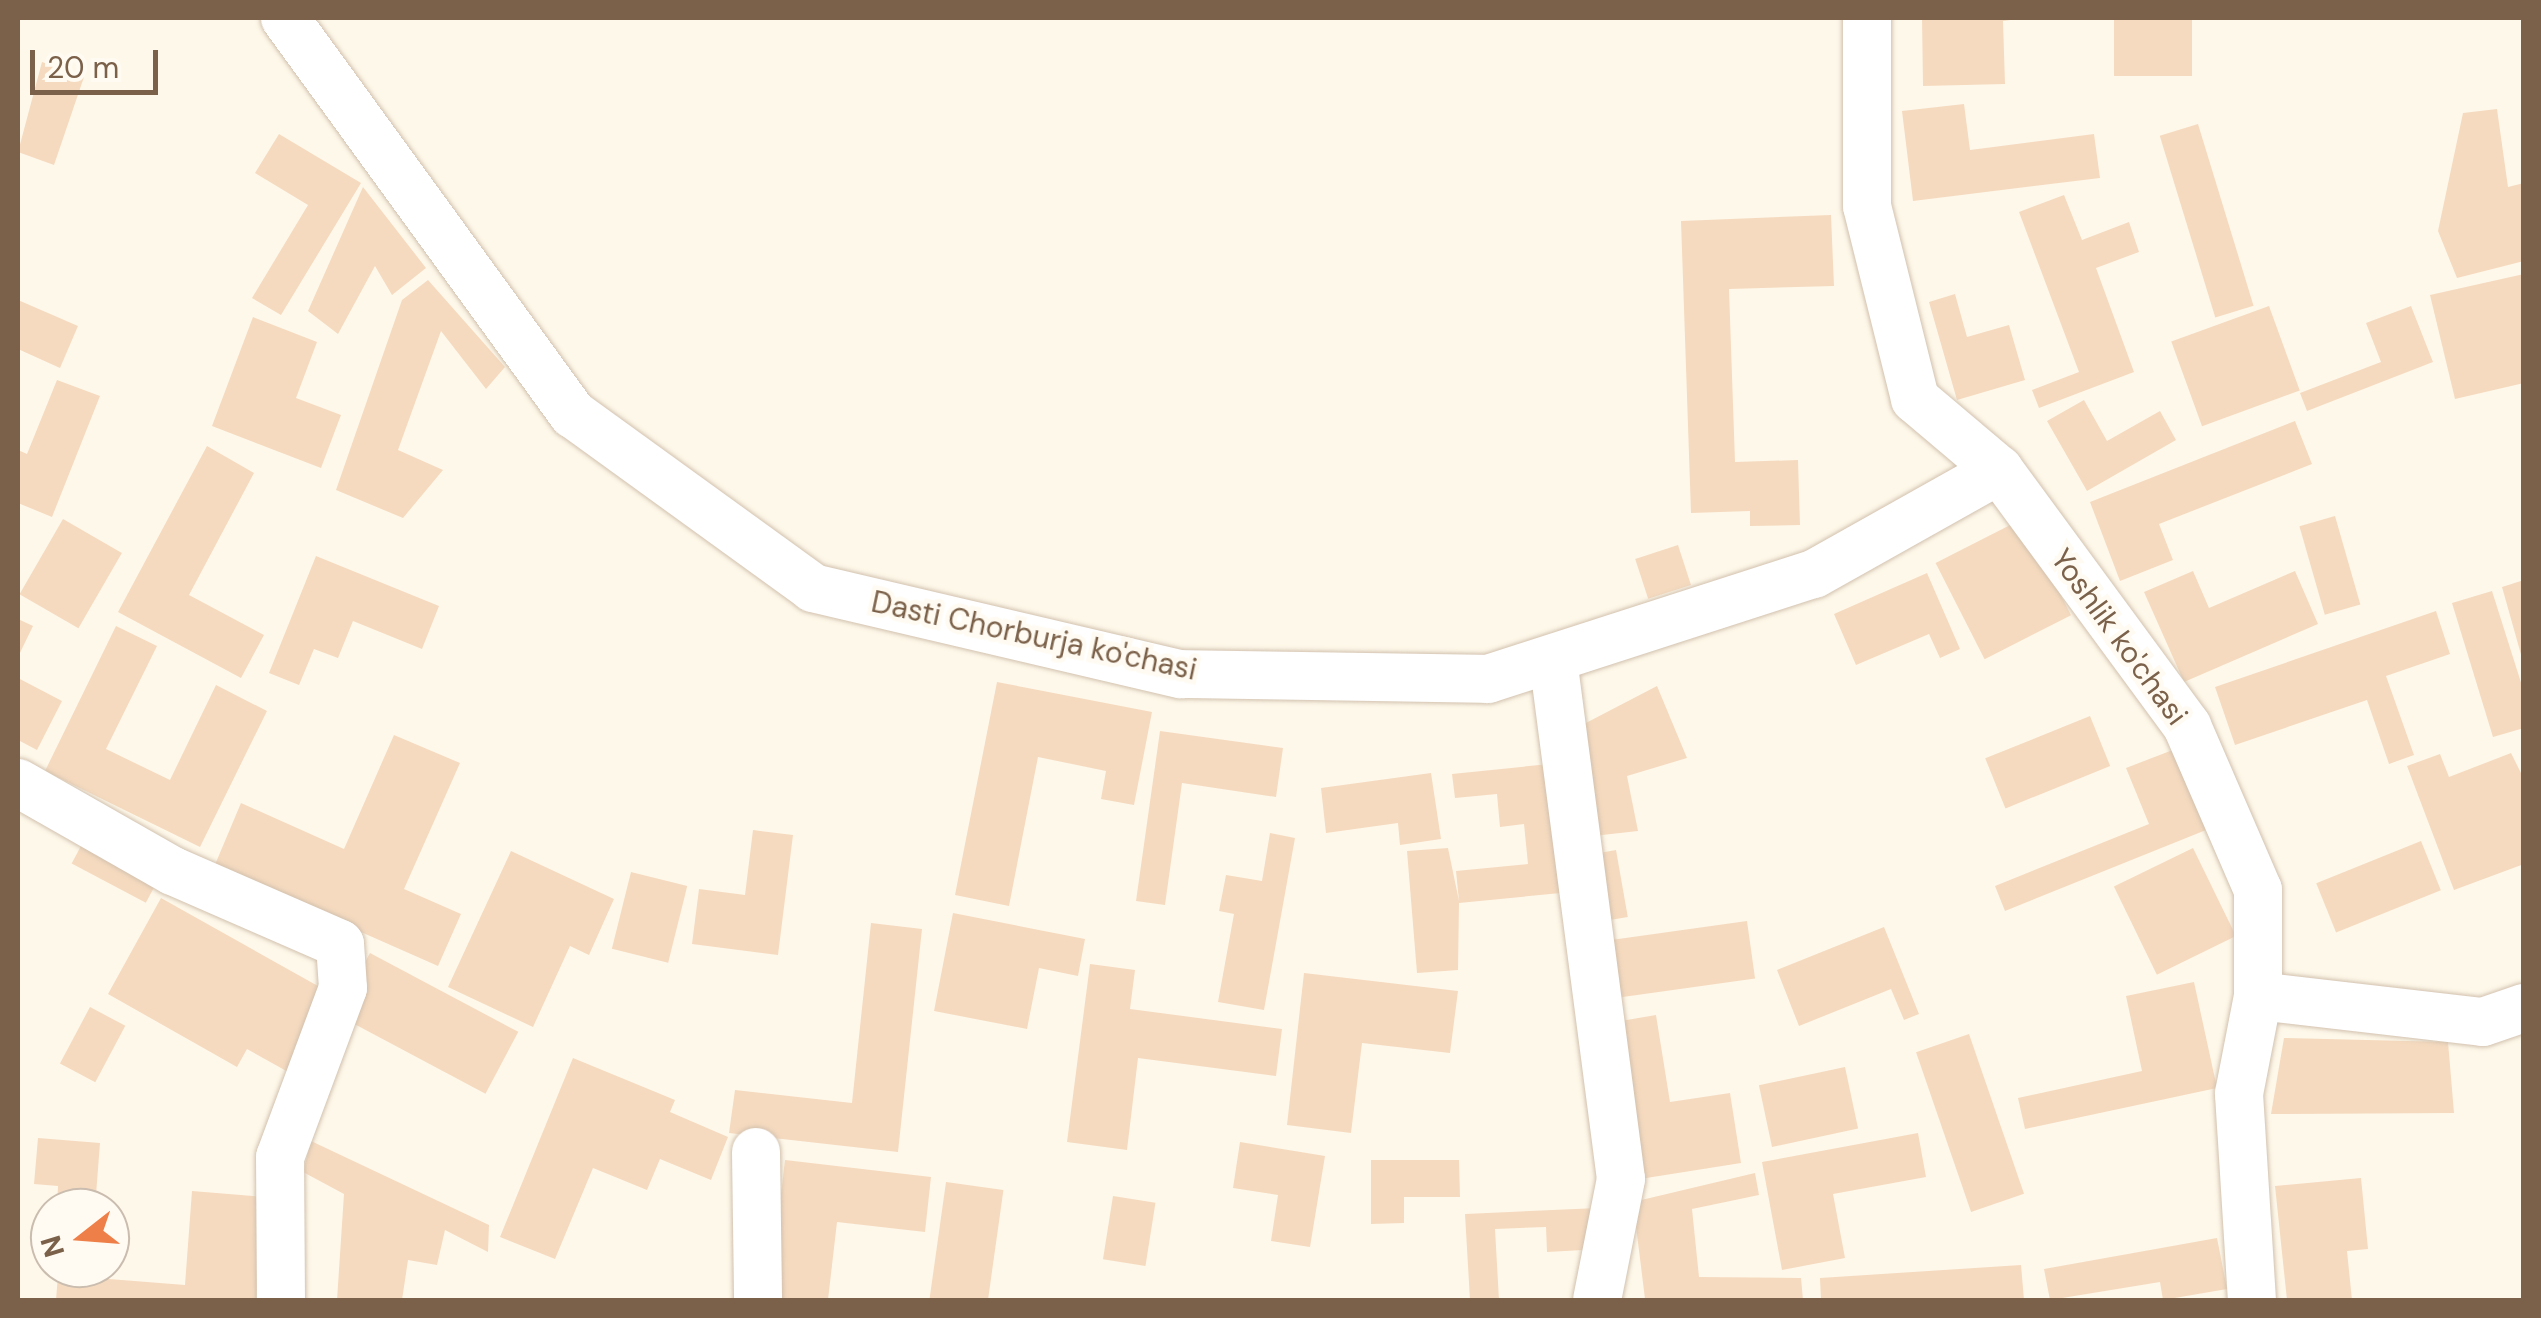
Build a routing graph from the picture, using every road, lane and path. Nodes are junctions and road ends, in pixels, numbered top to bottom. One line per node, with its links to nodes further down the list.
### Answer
1 (285, 18): 4 (street, Dasti Chorburja ko'chasi)
2 (1867, 18): 3 (street, Yoshlik ko'chasi)
3 (1999, 470): 4 (street, Dasti Chorburja ko'chasi); 6 (street, Yoshlik ko'chasi)
4 (1553, 658): 11 (street)
5 (18, 782): 9 (street)
6 (2258, 996): 7 (street); 12 (street, Yoshlik ko'chasi)
7 (2524, 1008)
8 (756, 1152): 10 (street)
9 (281, 1300)
10 (758, 1300)
11 (1597, 1300)
12 (2252, 1300)

